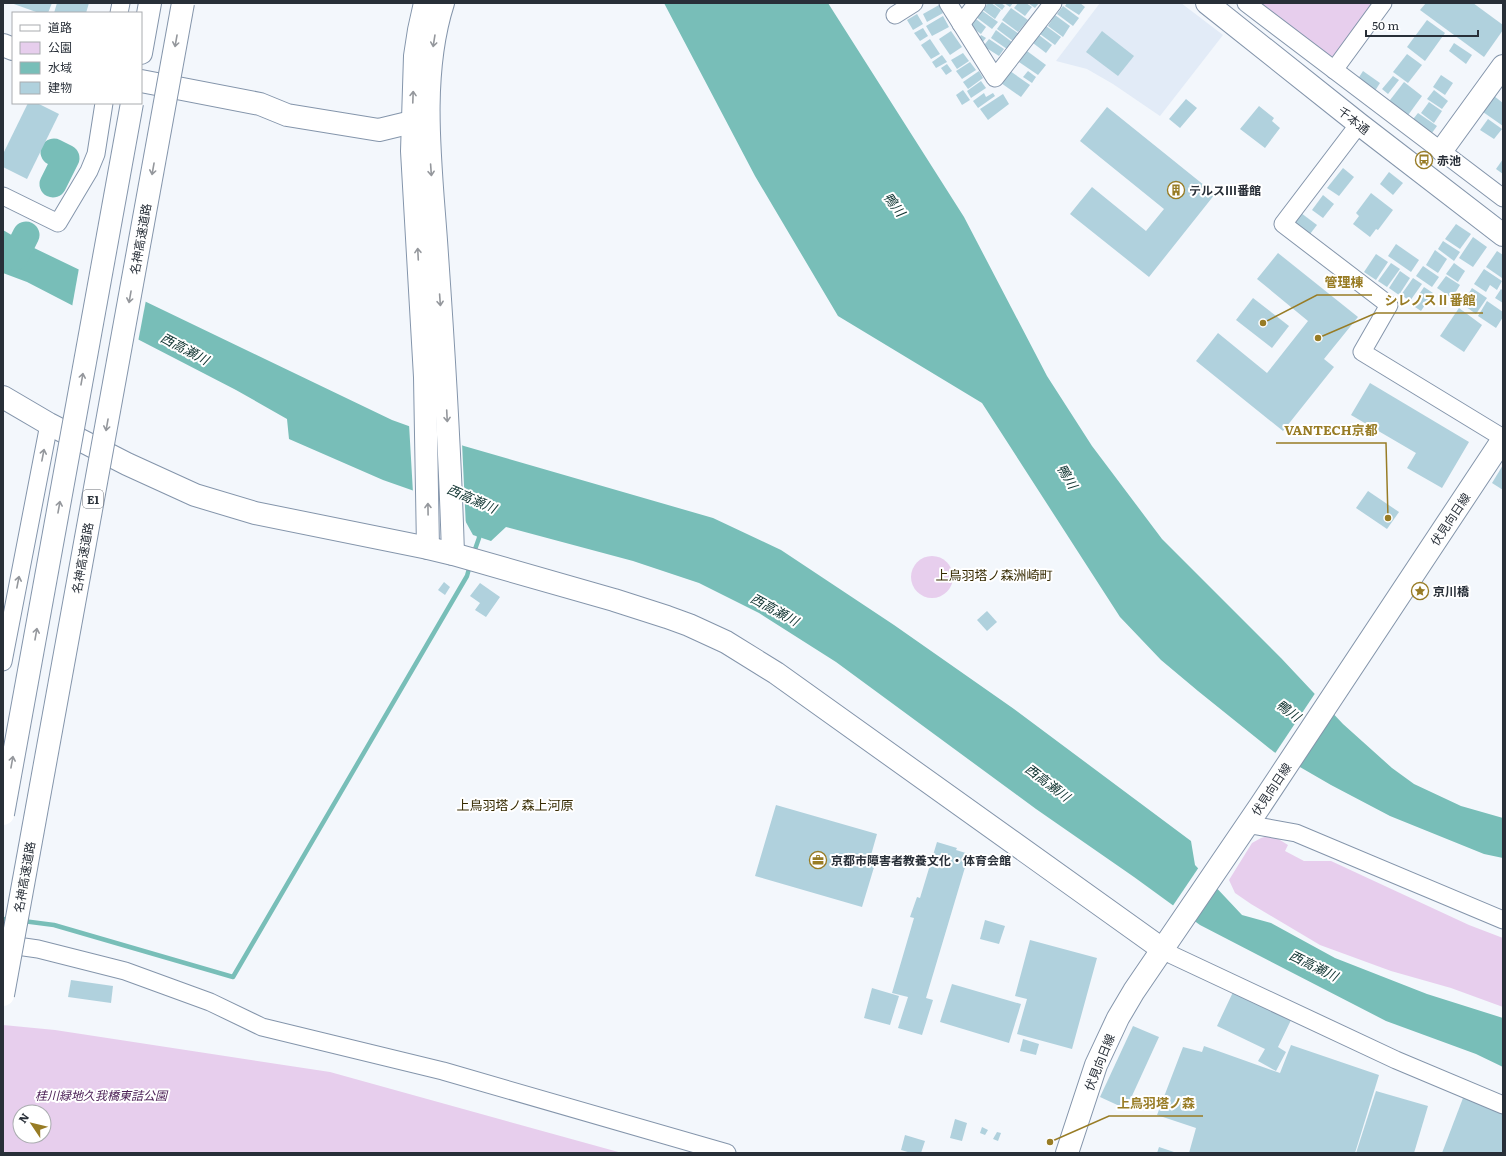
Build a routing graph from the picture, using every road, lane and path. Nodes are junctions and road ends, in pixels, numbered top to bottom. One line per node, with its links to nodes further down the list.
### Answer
1 (150, 3): 14 (main road)
2 (183, 3): 38 (main road, 名神高速道路 / E1, one-way to 38, bridge)
3 (425, 3): 20 (main road, one-way to 3)
4 (443, 3): 20 (main road, one-way to 20)
5 (914, 3): 12 (street)
6 (948, 3): 13 (street)
7 (977, 3): 13 (street)
8 (1054, 3): 13 (street)
9 (1207, 3): 21 (main road, 千本通)
10 (1246, 3): 16 (street)
11 (1383, 3): 16 (street)
12 (895, 15)
13 (961, 24)
14 (142, 47)
15 (1503, 66): 22 (main road)
16 (1334, 70): 22 (street)
17 (142, 81): 20 (main road)
18 (104, 104): 23 (street)
19 (132, 104): 33 (main road, one-way to 19, bridge)
20 (421, 123): 26 (main road)
21 (1359, 124): 25 (main road, 千本通); 29 (street)
22 (1442, 150): 24 (street)
23 (3, 196)
24 (1503, 198)
25 (1503, 235)
26 (435, 377): 30 (main road, one-way to 26); 31 (main road, one-way to 31)
27 (3, 396): 28 (main road)
28 (48, 424): 30 (main road); 32 (street, one-way to 28)
29 (1503, 438): 34 (main road, 伏見向日線)
30 (428, 548): 31 (main road)
31 (453, 554): 36 (main road)
32 (3, 662)
33 (3, 814)
34 (1249, 821): 35 (street); 36 (main road, 伏見向日線)
35 (1503, 920)
36 (1166, 943): 39 (street); 41 (main road, 伏見向日線)
37 (3, 944): 40 (street)
38 (3, 995)
39 (1503, 1104)
40 (727, 1153)
41 (1067, 1153)

